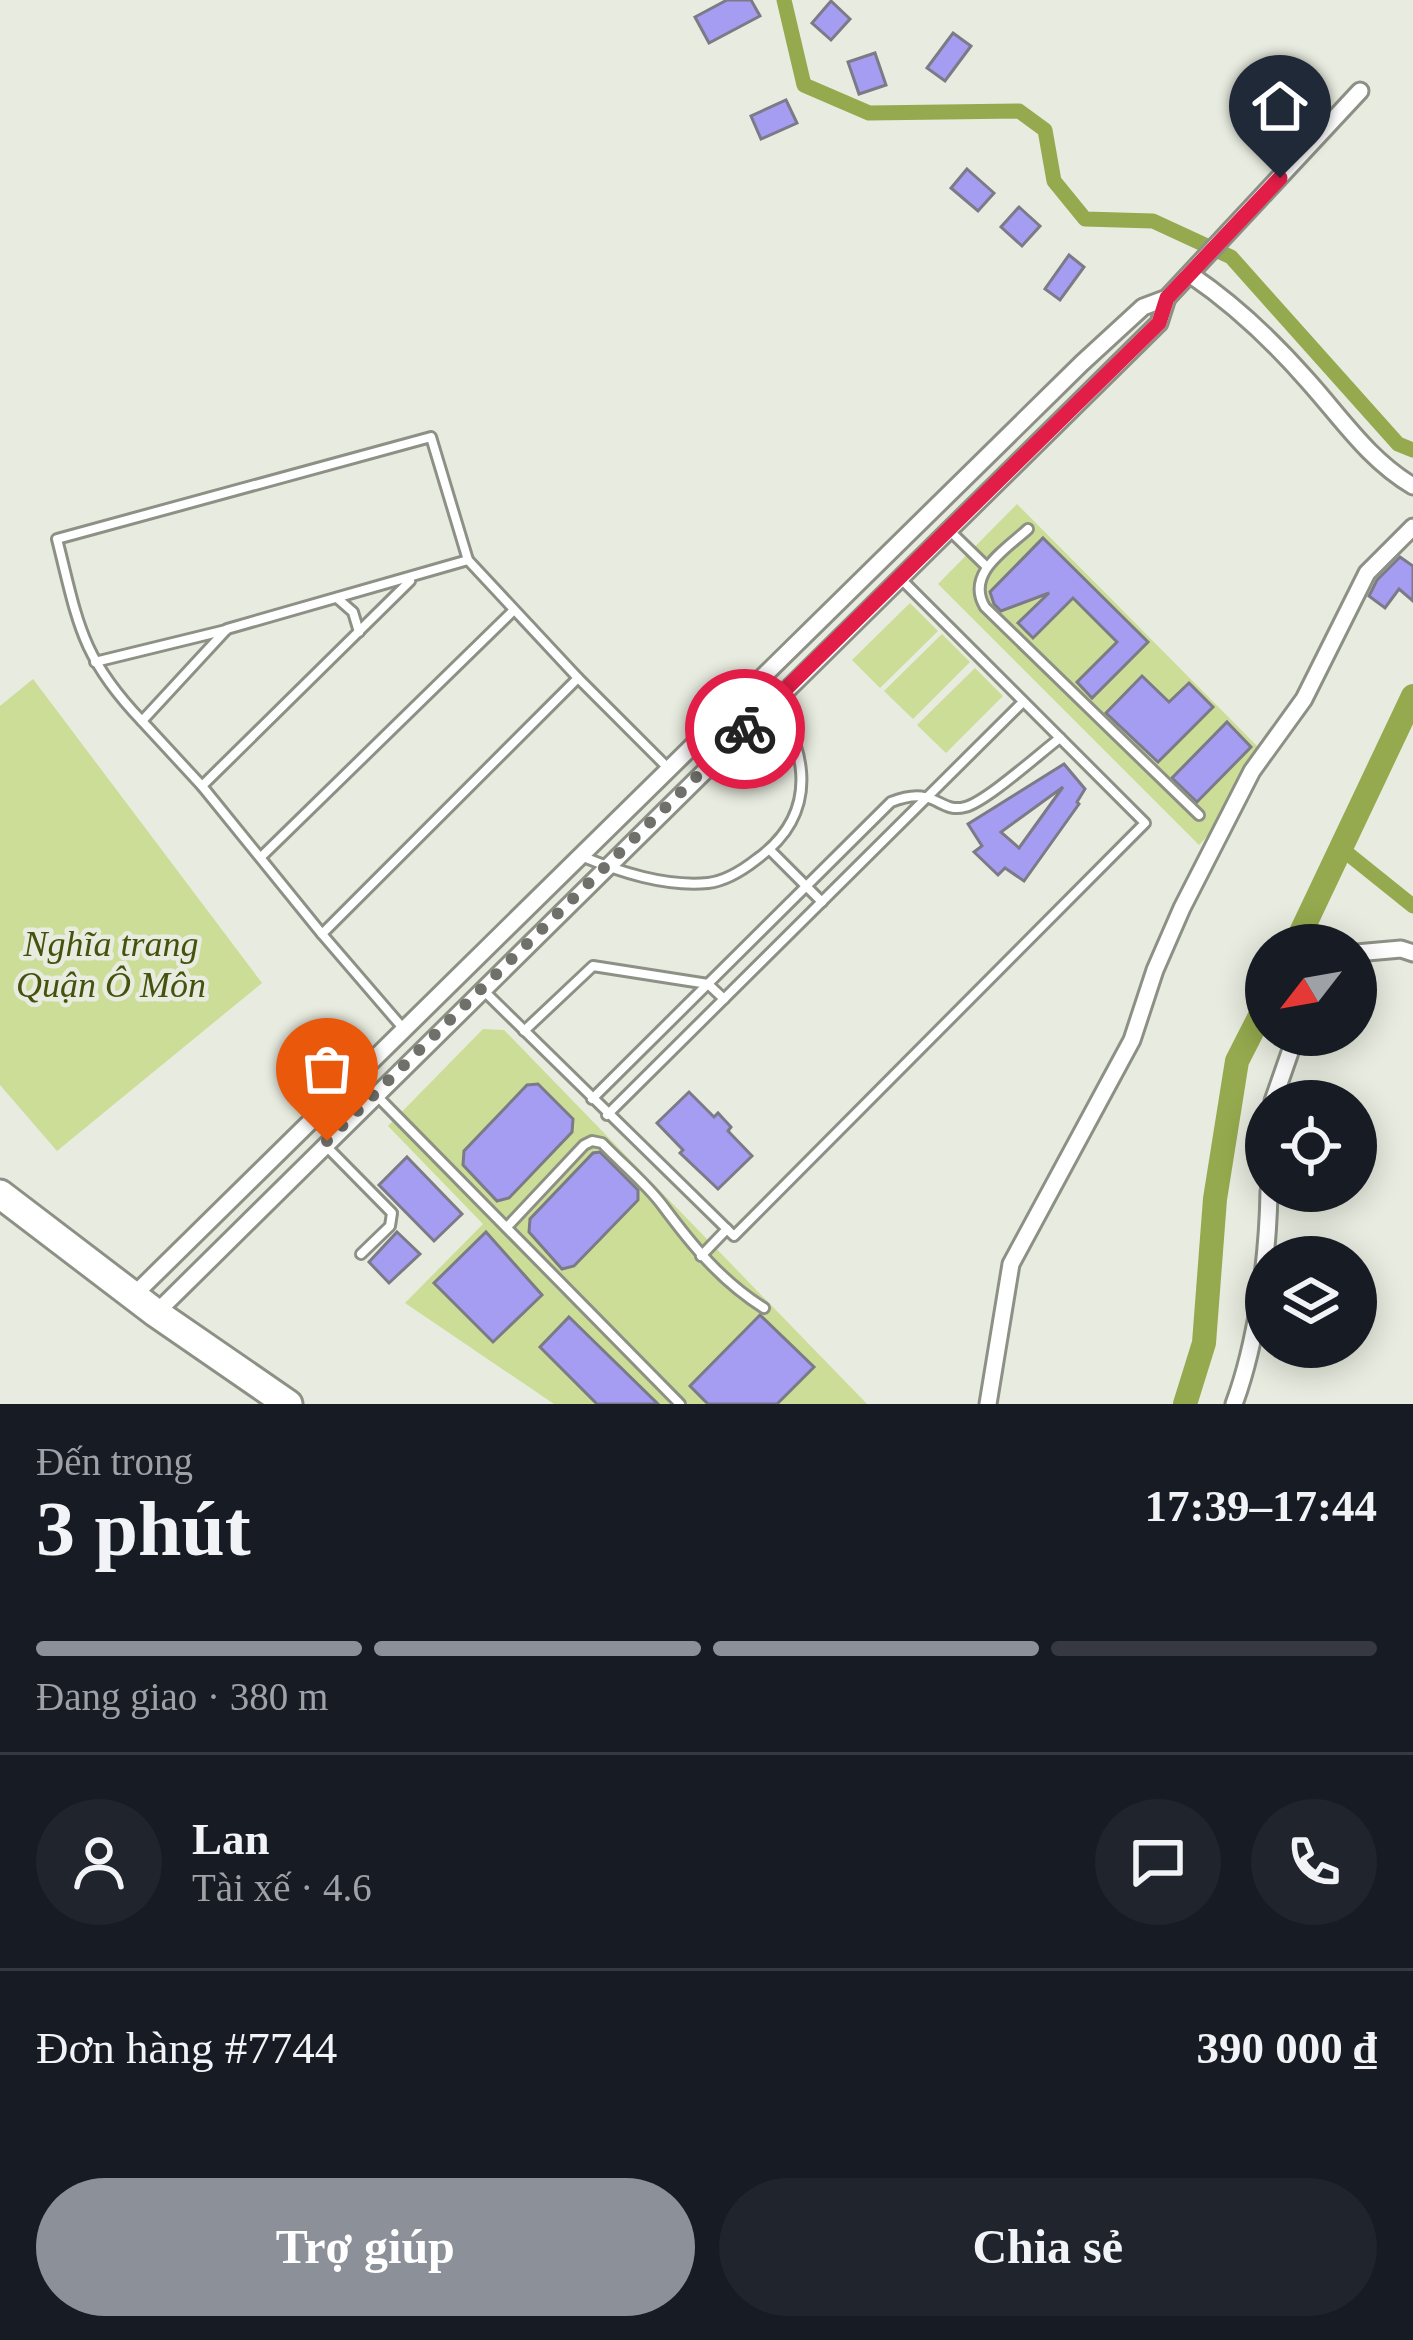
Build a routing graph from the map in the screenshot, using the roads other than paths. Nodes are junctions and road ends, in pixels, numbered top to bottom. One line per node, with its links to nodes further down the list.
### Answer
1 (1360, 92): 2 (street)
2 (1194, 271): 3 (street); 4 (street)
3 (1167, 298): 5 (street); 8 (street)
4 (1413, 486)
5 (932, 511): 8 (street); 21 (street)
6 (1413, 526): 65 (street)
7 (1028, 529): 10 (lane)
8 (949, 530): 10 (lane); 12 (street)
9 (468, 560): 11 (lane); 14 (lane); 18 (lane)
10 (987, 567): 30 (lane)
11 (414, 577): 13 (lane); 16 (lane)
12 (899, 577): 22 (street); 23 (lane)
13 (337, 598): 15 (lane); 16 (lane)
14 (513, 611): 20 (lane); 33 (lane)
15 (227, 629): 17 (lane); 19 (lane)
16 (358, 633): 27 (lane)
17 (187, 639): 18 (lane); 19 (lane)
18 (94, 662): 24 (lane)
19 (200, 662): 24 (lane)
20 (578, 678): 26 (lane); 37 (lane)
21 (759, 680): 22 (lane); 26 (street)
22 (775, 700): 28 (street); 31 (lane)
23 (1024, 701): 25 (lane); 29 (lane)
24 (142, 721): 27 (lane)
25 (1060, 738): 29 (lane); 57 (lane)
26 (669, 769): 28 (street); 32 (street)
27 (202, 786): 33 (lane)
28 (687, 787): 34 (street)
29 (929, 796): 35 (lane); 36 (lane)
30 (1199, 815)
31 (770, 850): 34 (lane); 35 (lane)
32 (580, 855): 34 (lane); 43 (street)
33 (260, 857): 37 (lane)
34 (607, 866): 41 (street)
35 (806, 886): 36 (lane); 40 (lane)
36 (822, 902): 42 (lane)
37 (322, 934): 43 (lane)
38 (1377, 951): 39 (street)
39 (1413, 953)
40 (708, 984): 42 (lane); 44 (lane); 46 (lane)
41 (482, 989): 44 (lane); 45 (street)
42 (724, 999): 47 (lane)
43 (401, 1027): 45 (street); 52 (street)
44 (524, 1031): 49 (lane)
45 (422, 1048): 48 (street)
46 (634, 1057): 47 (lane); 49 (lane)
47 (650, 1073): 50 (lane)
48 (375, 1094): 51 (street); 56 (lane)
49 (592, 1099): 50 (lane)
50 (608, 1115): 57 (lane)
51 (324, 1144): 54 (street); 58 (lane)
52 (250, 1179): 54 (street); 60 (street)
53 (0, 1194): 60 (highway)
54 (269, 1199): 62 (street)
55 (1269, 1212): 66 (street)
56 (507, 1228): 59 (lane); 64 (lane)
57 (727, 1229): 59 (lane)
58 (362, 1254)
59 (701, 1256): 61 (lane)
60 (133, 1295): 62 (highway)
61 (764, 1308)
62 (156, 1313): 63 (highway)
63 (288, 1404)
64 (680, 1404)
65 (988, 1404)
66 (1234, 1404)

